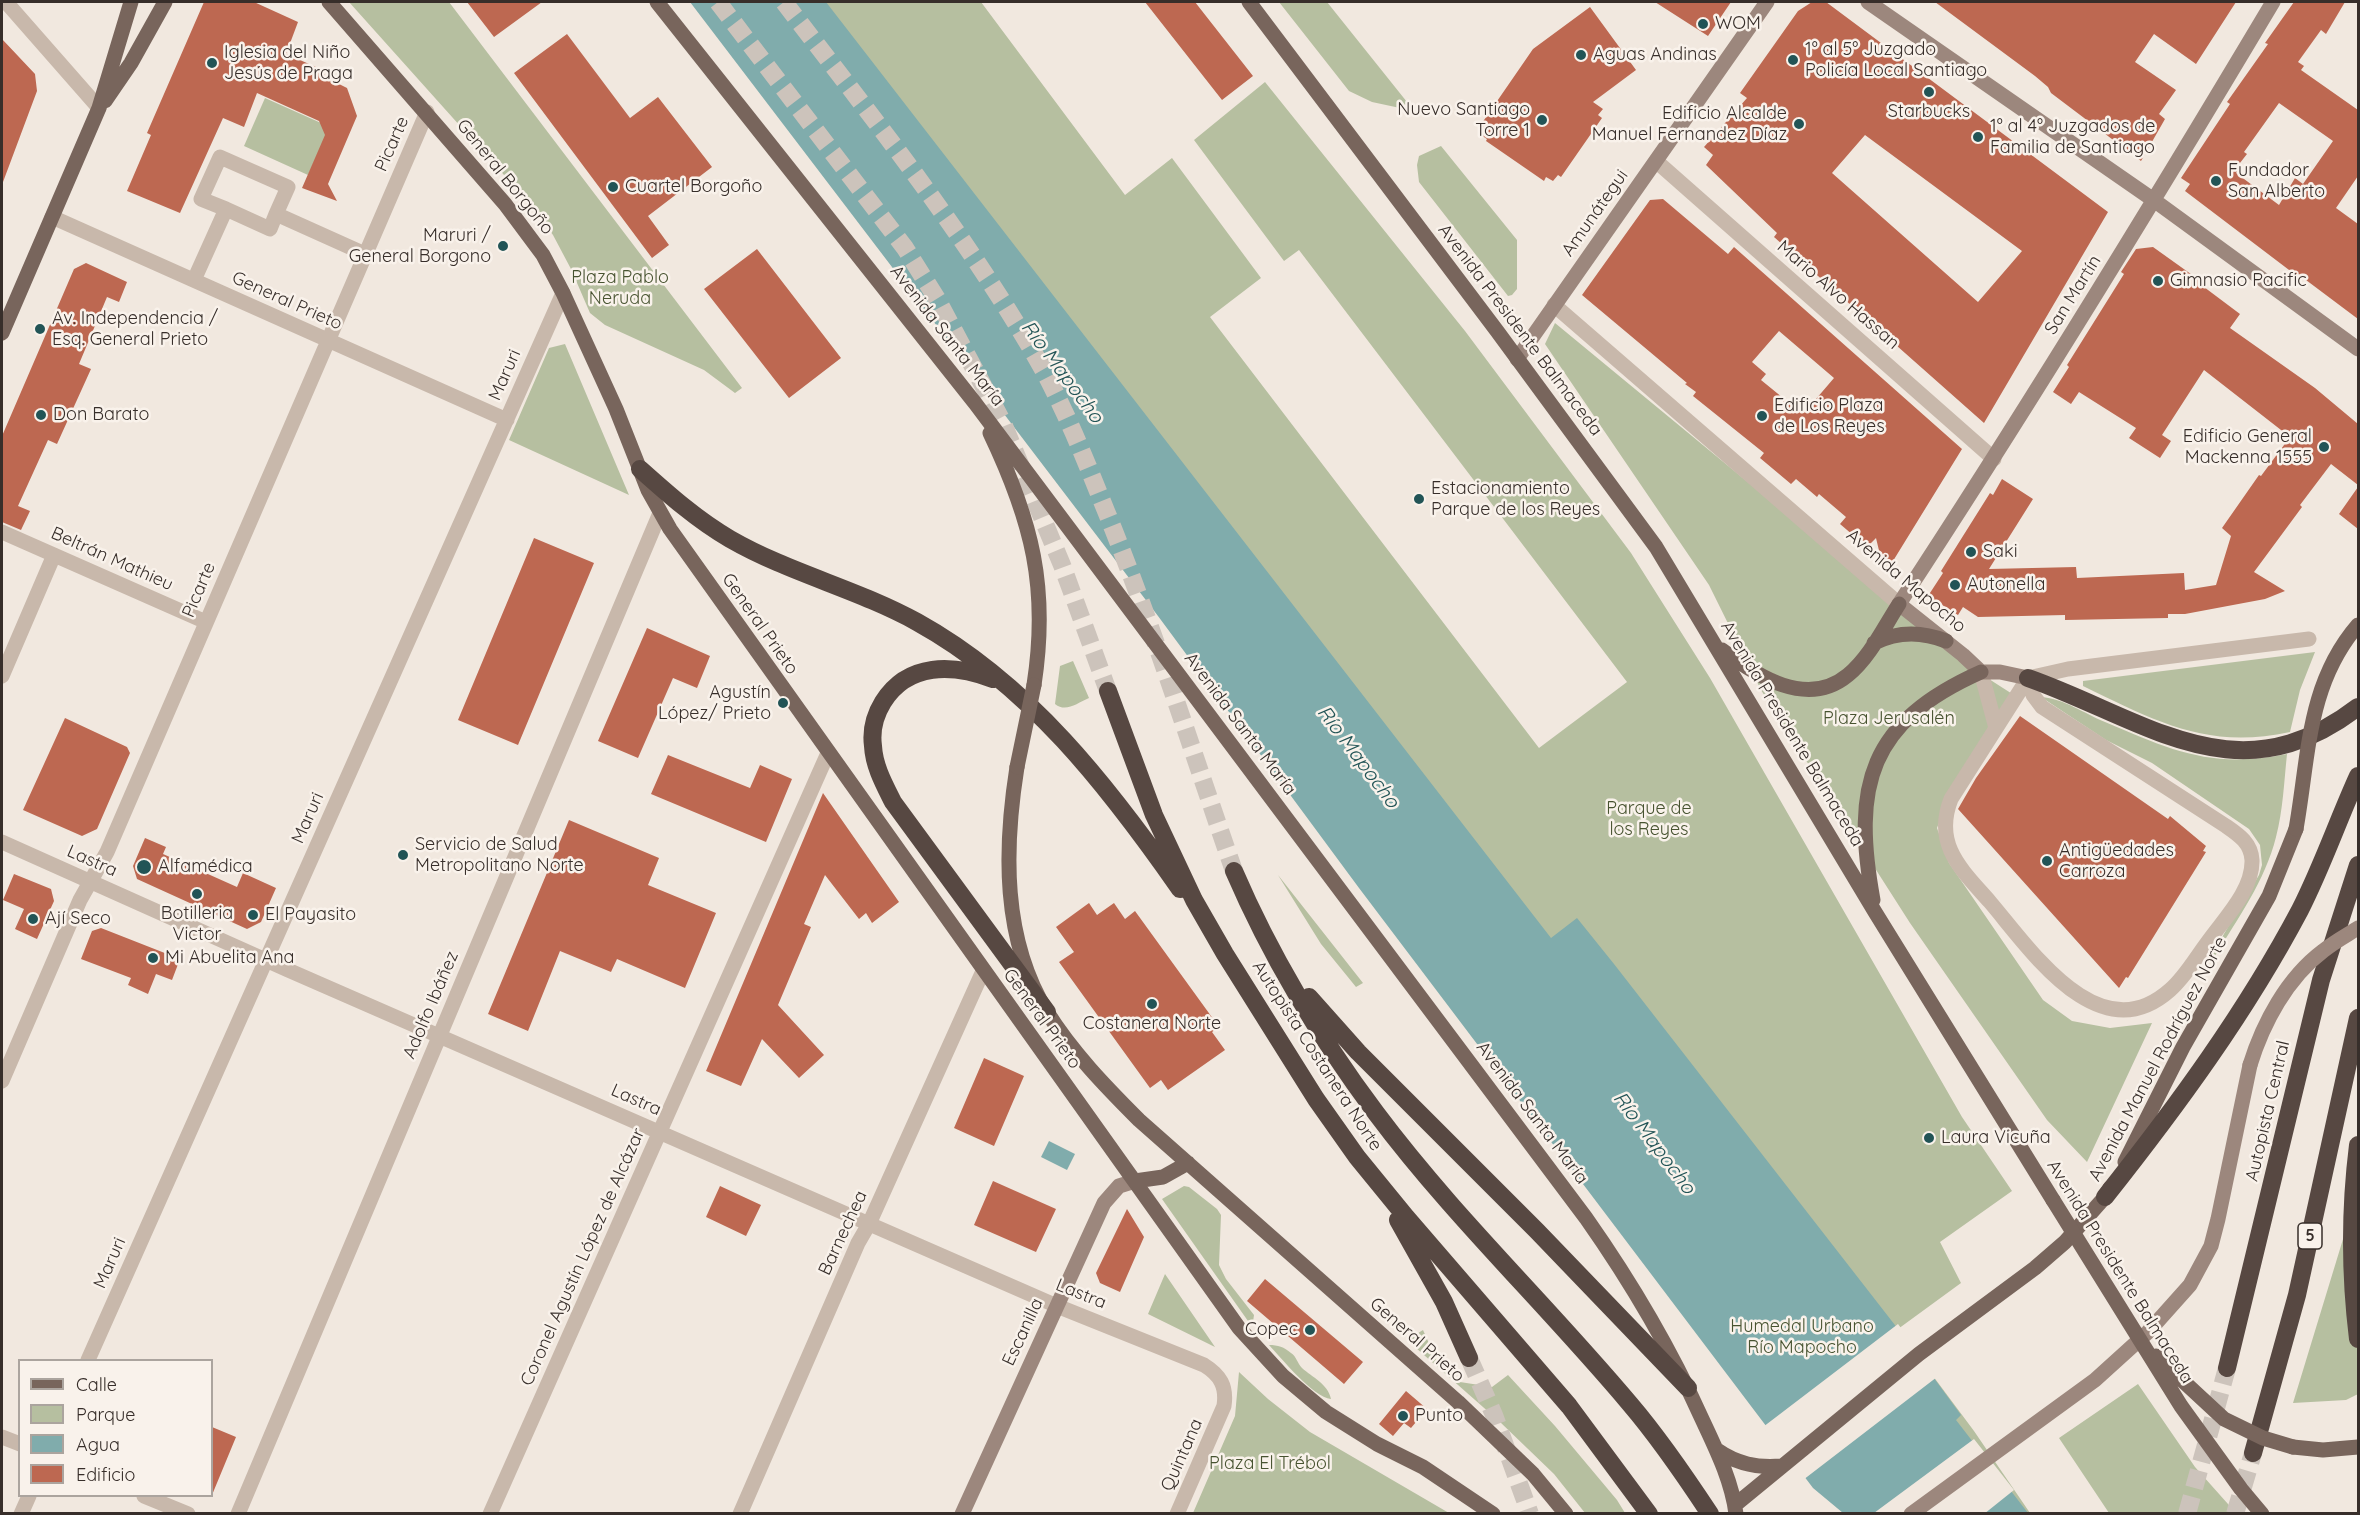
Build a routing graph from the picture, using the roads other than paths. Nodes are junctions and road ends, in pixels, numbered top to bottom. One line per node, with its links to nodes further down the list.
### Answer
1 (6, 2): 10 (street)
2 (131, 2): 10 (main road)
3 (165, 2): 10 (main road)
4 (329, 2): 11 (main road, General Borgoño)
5 (657, 2): 25 (main road, Avenida Santa María)
6 (1249, 2): 24 (main road, Avenida Presidente Balmaceda)
7 (1767, 2): 12 (main road, Amunátegui)
8 (1868, 2): 13 (main road)
9 (2273, 2): 13 (main road, San Martín)
10 (99, 108): 16 (main road)
11 (427, 112): 17 (street, Picarte); 19 (main road, General Borgoño)
12 (1656, 161): 20 (main road, Amunátegui); 27 (street, Mario Alvo Hassan)
13 (2155, 201): 23 (main road); 27 (main road, San Martín)
14 (226, 209): 15 (street); 15 (street); 18 (street)
15 (276, 214): 17 (street)
16 (52, 217): 18 (street, General Prieto); 21 (main road)
17 (365, 254): 22 (street, Picarte)
18 (194, 280): 22 (street, General Prieto)
19 (563, 293): 26 (street, Maruri); 28 (main road, General Borgoño)
20 (1554, 305): 24 (main road, Amunátegui); 32 (street, Avenida Mapocho)
21 (2, 333)
22 (328, 341): 26 (street, General Prieto); 33 (street, Picarte)
23 (2358, 349)
24 (1517, 359): 38 (main road, Avenida Presidente Balmaceda)
25 (975, 403): 58 (main road, General Prieto, bridge); 75 (main road, Avenida Santa María)
26 (507, 420): 56 (street, Maruri)
27 (1994, 459): 32 (main road, San Martín)
28 (640, 469): 29 (main road, General Prieto); 42 (highway)
29 (660, 513): 46 (main road, General Prieto); 60 (street, Adolfo Ibáñez)
30 (2, 532): 31 (street, Beltrán Mathieu)
31 (54, 555): 33 (street, Beltrán Mathieu); 40 (street)
32 (1899, 604): 36 (main road, Avenida Mapocho); 37 (main road)
33 (206, 622): 51 (street, Picarte)
34 (2358, 625): 67 (main road, Avenida Manuel Rodríguez Norte, bridge)
35 (2309, 639): 41 (street)
36 (1946, 640): 37 (main road); 39 (main road, Avenida Mapocho)
37 (1874, 643): 38 (main road)
38 (1717, 647): 52 (main road, Avenida Presidente Balmaceda)
39 (1981, 672): 41 (main road); 45 (street); 52 (main road)
40 (2, 676)
41 (2028, 678): 44 (highway); 45 (street); 45 (street)
42 (1006, 684): 54 (highway); 58 (highway)
43 (1108, 692): 54 (highway, Autopista Costanera Norte)
44 (2358, 707)
45 (1996, 728)
46 (828, 753): 57 (main road, General Prieto); 62 (street, Coronel Agustín López de Alcázar)
47 (2358, 776): 67 (highway)
48 (2, 842): 51 (street, Lastra)
49 (2358, 865): 74 (highway, Autopista Central)
50 (1234, 871): 55 (highway, Autopista Costanera Norte)
51 (90, 881): 56 (street, Lastra); 61 (street, Picarte)
52 (1875, 912): 70 (main road, Avenida Presidente Balmaceda, bridge)
53 (2358, 927): 97 (main road, bridge)
54 (1225, 954): 65 (highway, Autopista Costanera Norte)
55 (1277, 958): 75 (highway); 96 (highway, Autopista Costanera Norte)
56 (266, 960): 60 (street, Lastra); 73 (street, Maruri)
57 (983, 971): 66 (main road, General Prieto); 68 (street, Barnechea)
58 (1047, 1012): 64 (main road, General Prieto)
59 (2358, 1018): 81 (highway, 5)
60 (440, 1035): 62 (street, Lastra); 88 (street, Adolfo Ibáñez)
61 (2, 1081)
62 (660, 1132): 68 (street, Lastra); 89 (street, Coronel Agustín López de Alcázar)
63 (2358, 1145): 71 (highway)
64 (1188, 1163): 66 (main road); 94 (main road, General Prieto)
65 (1374, 1177): 72 (highway); 95 (highway, Autopista Costanera Norte)
66 (1135, 1181): 69 (main road, Escanilla); 93 (main road, General Prieto)
67 (2106, 1197): 82 (main road, Avenida Manuel Rodríguez Norte)
68 (869, 1224): 69 (street, Lastra); 90 (street, Barnechea)
69 (1057, 1306): 76 (street, Lastra); 91 (main road, Escanilla)
70 (2139, 1339): 79 (main road, bridge); 98 (main road, Avenida Presidente Balmaceda, bridge)
71 (2358, 1339)
72 (1469, 1358)
73 (88, 1359)
74 (2227, 1368)
75 (1688, 1388): 80 (main road, Avenida Santa María)
76 (1222, 1413): 92 (street, Quintana)
77 (2, 1437): 78 (street)
78 (18, 1443)
79 (2358, 1447)
80 (1717, 1450): 82 (main road); 85 (main road, Avenida Santa María)
81 (2253, 1453)
82 (1784, 1463): 85 (main road, Avenida Manuel Rodríguez Norte)
83 (29, 1497): 86 (street)
84 (146, 1497): 87 (street)
85 (1732, 1511)
86 (21, 1514)
87 (188, 1514)
88 (238, 1514)
89 (490, 1514)
90 (740, 1514)
91 (962, 1514)
92 (1177, 1514)
93 (1493, 1514)
94 (1566, 1514)
95 (1649, 1514)
96 (1710, 1514)
97 (1911, 1514)
98 (2262, 1514)

